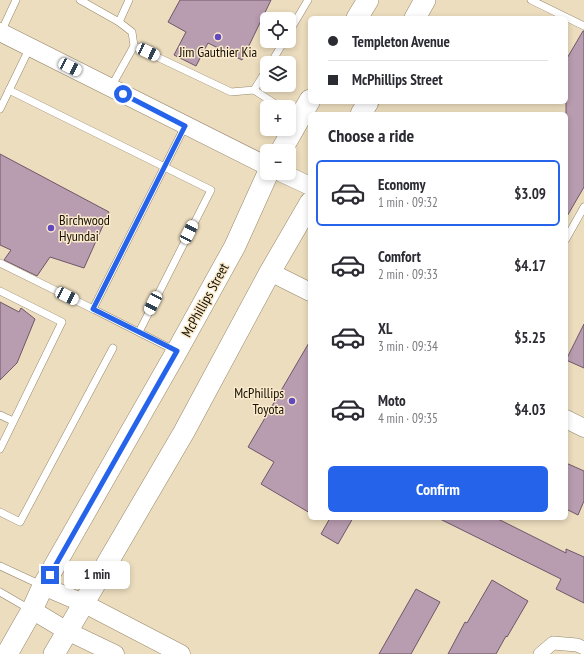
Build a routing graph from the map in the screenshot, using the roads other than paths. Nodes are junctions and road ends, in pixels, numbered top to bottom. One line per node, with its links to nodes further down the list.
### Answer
1 (16, 0): 15 (lane)
2 (80, 0): 13 (lane)
3 (128, 0): 13 (lane)
4 (308, 0): 12 (lane)
5 (368, 0): 8 (main road)
6 (425, 0): 9 (main road)
7 (531, 0): 10 (lane)
8 (358, 16)
9 (416, 16)
10 (564, 16)
11 (568, 18): 14 (lane)
12 (296, 20)
13 (119, 22): 16 (lane)
14 (584, 26)
15 (0, 32): 17 (street)
16 (134, 46): 19 (lane); 21 (lane)
17 (30, 47): 19 (street); 20 (lane)
18 (260, 80): 21 (lane)
19 (111, 87): 25 (street)
20 (9, 90): 24 (lane); 28 (lane)
21 (254, 90): 22 (lane)
22 (269, 100)
23 (308, 103): 26 (main road)
24 (0, 109)
25 (185, 126): 27 (street); 28 (lane)
26 (284, 144)
27 (260, 163)
28 (164, 166): 39 (lane); 40 (lane)
29 (265, 180): 42 (main road, McPhillips Street)
30 (296, 180): 31 (street)
31 (308, 185)
32 (308, 206): 36 (main road)
33 (584, 207): 34 (lane)
34 (568, 235)
35 (0, 264): 39 (lane)
36 (270, 272): 38 (street); 52 (main road)
37 (0, 291): 45 (lane)
38 (308, 291)
39 (93, 309): 40 (lane)
40 (139, 332): 42 (lane)
41 (113, 348): 48 (lane)
42 (177, 351): 50 (main road, McPhillips Street)
43 (0, 415): 45 (lane)
44 (568, 420): 46 (street)
45 (13, 422): 47 (lane)
46 (584, 428)
47 (0, 449)
48 (0, 512)
49 (0, 566): 50 (lane)
50 (43, 586): 52 (street); 53 (main road, McPhillips Street)
51 (0, 592): 53 (lane)
52 (83, 603): 54 (main road); 59 (street)
53 (32, 610): 54 (street); 56 (main road, McPhillips Street)
54 (67, 631): 57 (main road); 58 (street)
55 (584, 648): 60 (street)
56 (7, 654)
57 (54, 654)
58 (115, 654)
59 (181, 654)
60 (540, 654)

